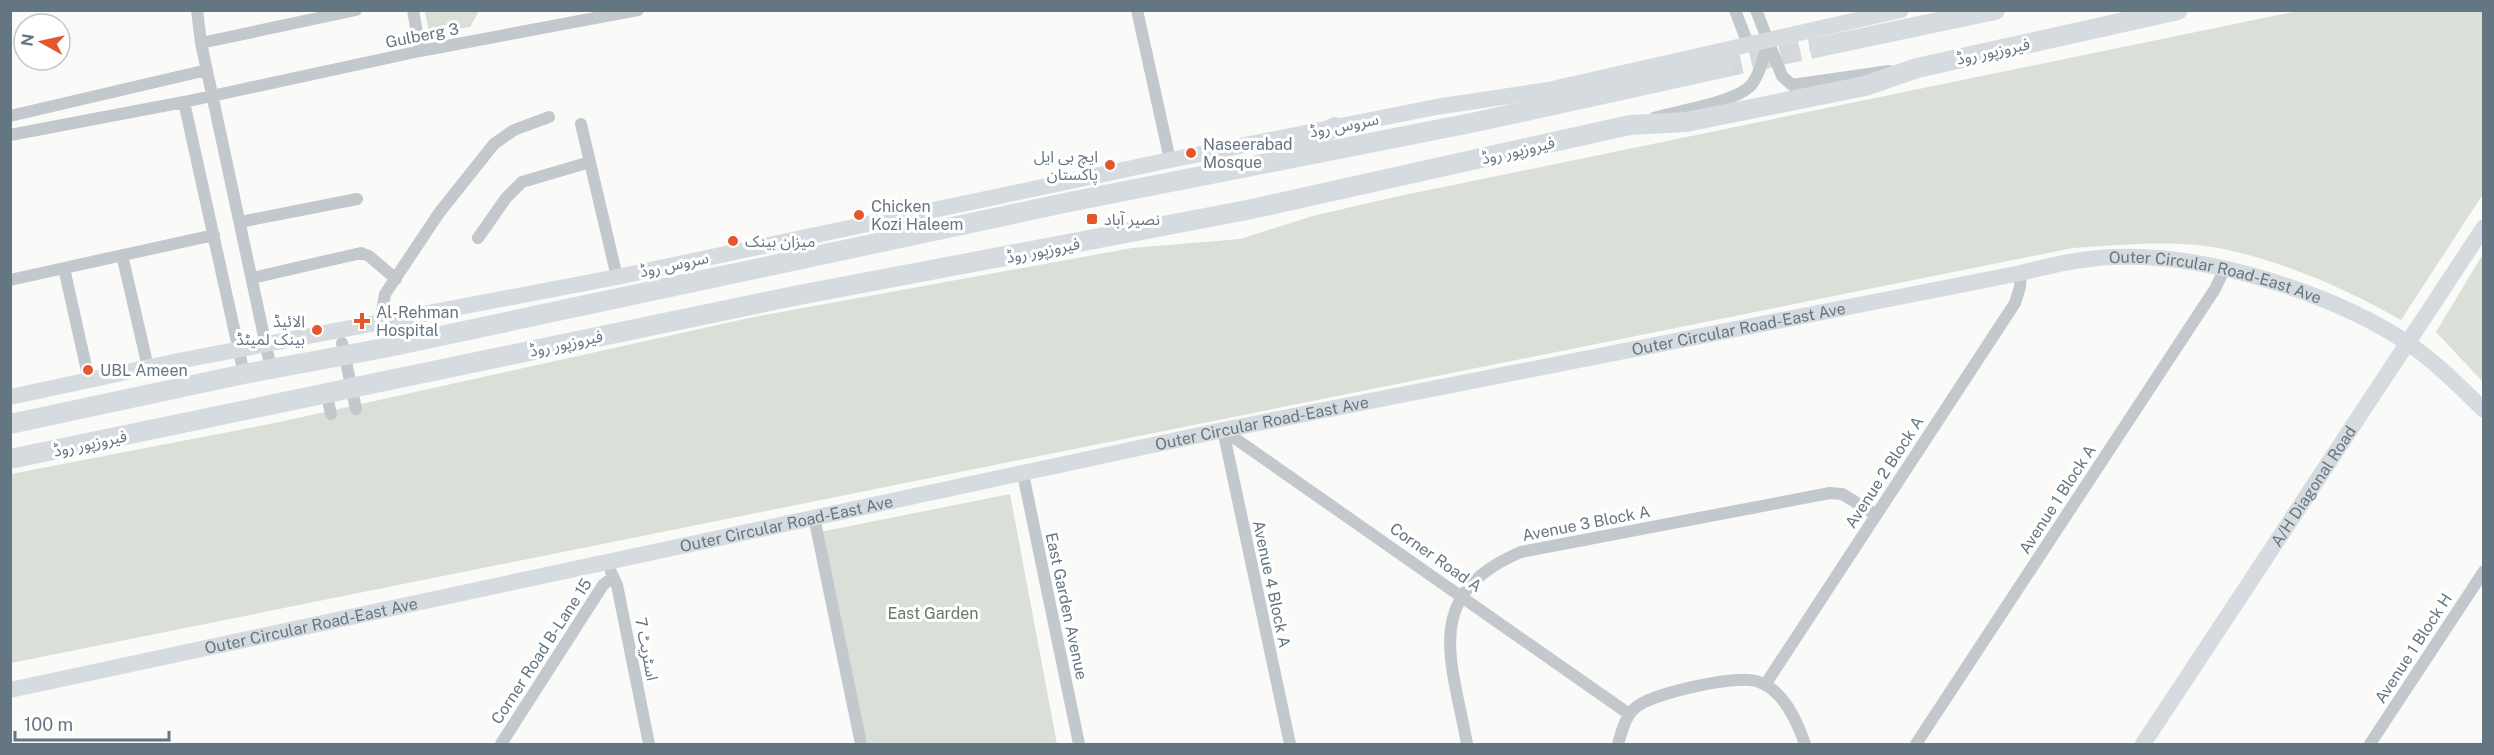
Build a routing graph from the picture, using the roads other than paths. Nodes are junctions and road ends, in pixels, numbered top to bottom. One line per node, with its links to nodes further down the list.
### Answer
1 (197, 10): 14 (street)
2 (356, 10): 14 (street)
3 (413, 10): 17 (street)
4 (1137, 10): 29 (street)
5 (1735, 10): 15 (street)
6 (1756, 10): 13 (street)
7 (1901, 10): 12 (street, سروس روڈ)
8 (1995, 10): 16 (main road)
9 (2178, 10): 19 (main road, فیروزپور روڈ)
10 (631, 11): 11 (street, Gulberg 3)
11 (602, 14): 17 (street, Gulberg 3)
12 (1865, 14): 13 (street, سروس روڈ)
13 (1768, 39): 15 (street, سروس روڈ); 19 (street); 26 (street)
14 (201, 43): 20 (street)
15 (1748, 44): 27 (street, سروس روڈ)
16 (1819, 47)
17 (420, 51): 21 (street, Gulberg 3)
18 (1722, 68): 31 (main road, فیروزپور روڈ)
19 (1917, 68): 26 (main road, فیروزپور روڈ)
20 (207, 70): 21 (street); 23 (street)
21 (214, 97): 22 (street, Gulberg 3); 33 (street)
22 (183, 102): 28 (street, Gulberg 3); 35 (street)
23 (10, 116)
24 (549, 117): 43 (street)
25 (581, 124): 30 (street)
26 (1630, 125): 54 (main road, فیروزپور روڈ)
27 (1335, 127): 29 (street, سروس روڈ); 31 (main road)
28 (11, 133)
29 (1170, 160): 41 (street, سروس روڈ)
30 (590, 162): 36 (street); 41 (street)
31 (1253, 166): 51 (main road, فیروزپور روڈ)
32 (357, 199): 33 (street)
33 (240, 222): 42 (street)
34 (2484, 227): 46 (street, A/H Diagonal Road)
35 (214, 235): 37 (street); 49 (street)
36 (478, 238)
37 (122, 255): 38 (street); 50 (street)
38 (64, 268): 44 (street); 53 (street)
39 (2224, 270): 40 (street, Outer Circular Road-East Ave); 46 (street, Outer Circular Road-East Ave); 79 (street, Avenue 1 Block A)
40 (2021, 273): 60 (street, Outer Circular Road-East Ave); 63 (street, Avenue 2 Block A)
41 (617, 277): 45 (street, سروس روڈ)
42 (252, 278): 43 (street); 48 (street)
43 (396, 279): 45 (street)
44 (10, 280)
45 (380, 323): 48 (street, سروس روڈ)
46 (2406, 342): 57 (street, Outer Circular Road-East Ave); 80 (street, A/H Diagonal Road)
47 (342, 343): 56 (street)
48 (266, 345): 49 (street, سروس روڈ); 51 (street)
49 (239, 350): 50 (street, سروس روڈ); 52 (street)
50 (148, 367): 53 (street, سروس روڈ)
51 (272, 369): 52 (main road, فیروزپور روڈ)
52 (244, 374): 59 (main road, فیروزپور روڈ)
53 (89, 380): 55 (street, سروس روڈ)
54 (326, 392): 58 (street); 61 (main road, فیروزپور روڈ)
55 (10, 397)
56 (356, 409)
57 (2484, 410)
58 (331, 414)
59 (10, 424)
60 (1223, 430): 62 (street, Outer Circular Road-East Ave); 67 (street, Corner Road A); 75 (street, Avenue 4 Block A)
61 (10, 459)
62 (1023, 474): 64 (street, Outer Circular Road-East Ave); 74 (street, East Garden Avenue)
63 (1875, 514): 67 (street, Avenue 3 Block A); 68 (street, Avenue 2 Block A)
64 (814, 517): 65 (street, Outer Circular Road-East Ave); 73 (street)
65 (610, 570): 69 (street, Outer Circular Road-East Ave); 71 (street, Corner Road B-Lane 15); 72 (street, اسٹریٹ 7)
66 (2484, 571): 81 (street, Avenue 1 Block H)
67 (1463, 596): 70 (street, Corner Road A); 76 (street, Avenue 3 Block A)
68 (1765, 685): 70 (street); 78 (street)
69 (10, 690)
70 (1629, 714): 77 (street)
71 (501, 744)
72 (649, 744)
73 (861, 744)
74 (1079, 744)
75 (1290, 744)
76 (1467, 744)
77 (1618, 744)
78 (1805, 744)
79 (1916, 744)
80 (2143, 744)
81 (2370, 744)

